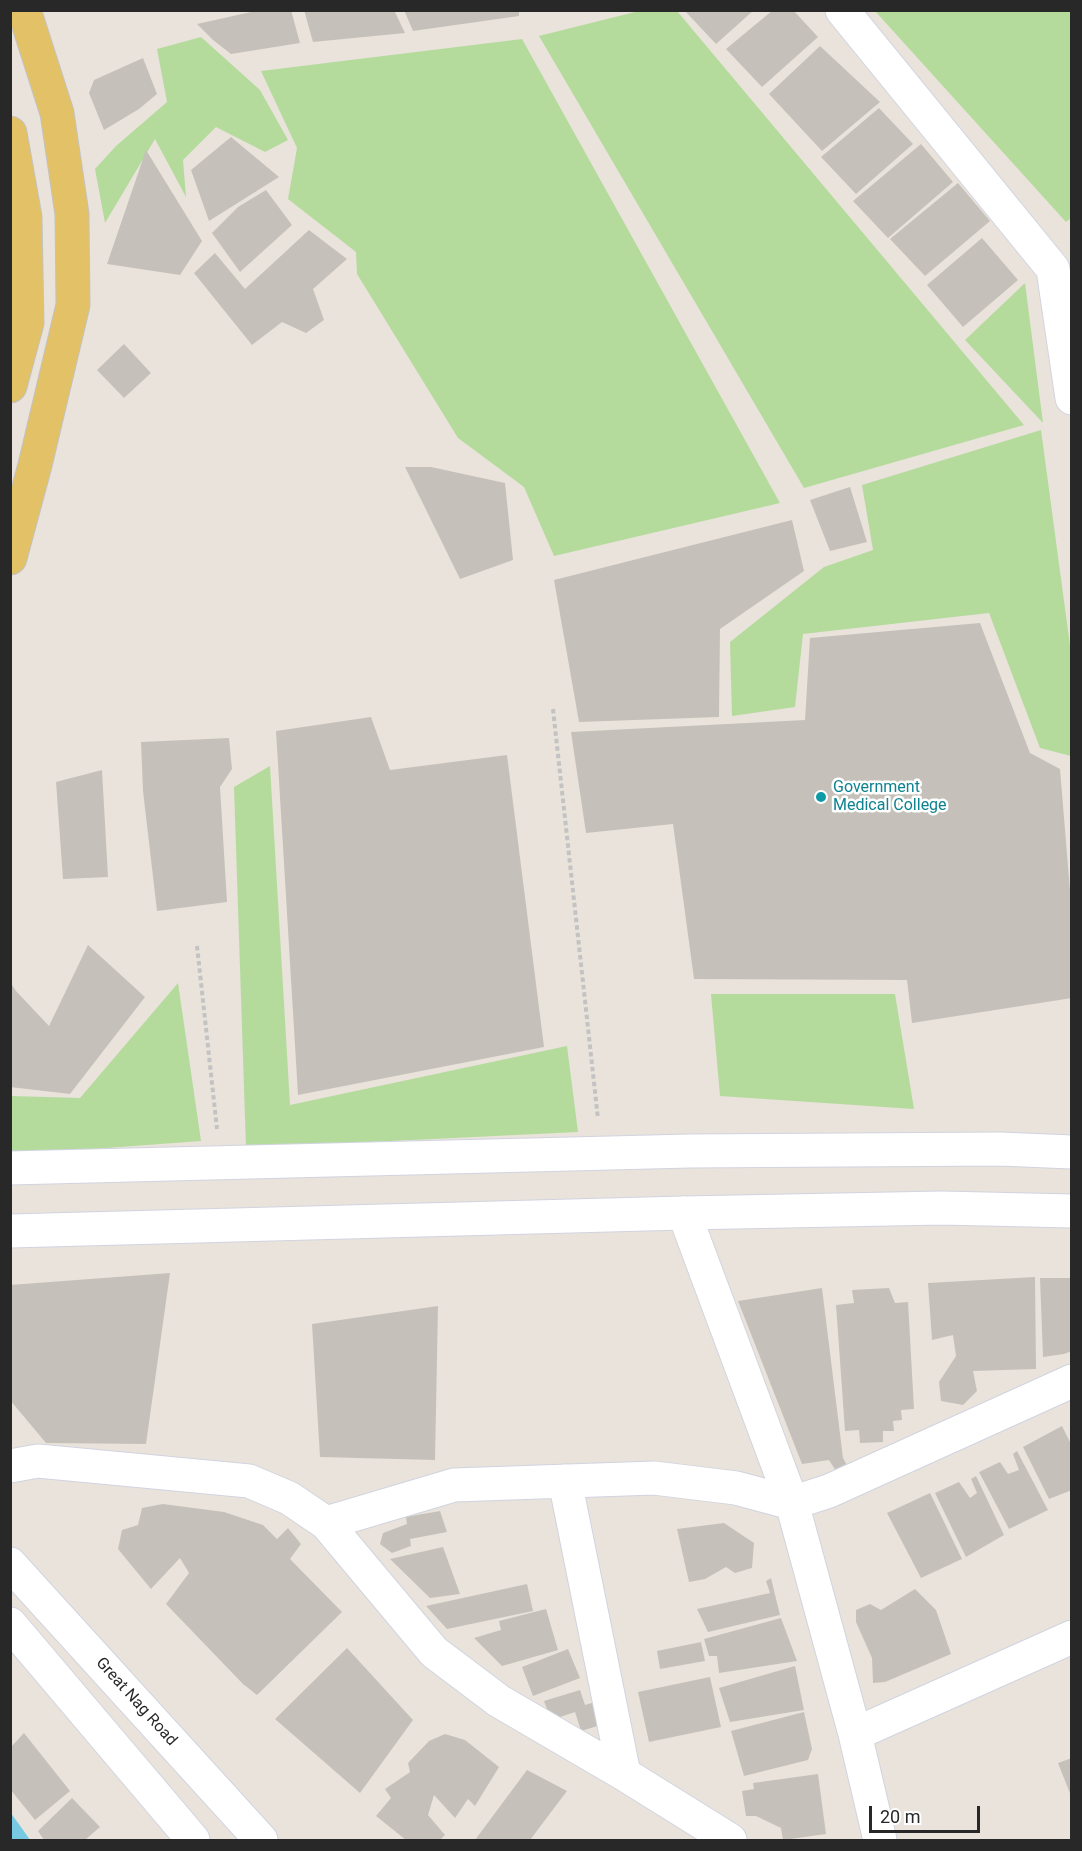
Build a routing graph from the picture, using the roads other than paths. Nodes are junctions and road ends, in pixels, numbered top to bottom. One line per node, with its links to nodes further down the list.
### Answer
1 (24, 10): 8 (main road)
2 (842, 10): 4 (street)
3 (10, 133): 5 (main road)
4 (1062, 261): 7 (street)
5 (16, 343): 6 (main road)
6 (10, 386)
7 (1071, 398)
8 (10, 558)
9 (1071, 1152): 10 (street)
10 (10, 1168)
11 (1071, 1211): 12 (street)
12 (684, 1213): 13 (street); 17 (street)
13 (10, 1231)
14 (1071, 1381): 17 (street)
15 (10, 1466): 18 (street)
16 (565, 1481): 17 (street); 18 (street); 23 (street)
17 (792, 1503): 22 (street)
18 (326, 1523): 23 (street)
19 (10, 1563): 25 (street, Great Nag Road)
20 (10, 1623): 24 (street)
21 (1071, 1637): 22 (street)
22 (855, 1734): 27 (street)
23 (624, 1774): 26 (street)
24 (193, 1840)
25 (261, 1840)
26 (730, 1840)
27 (880, 1840)

